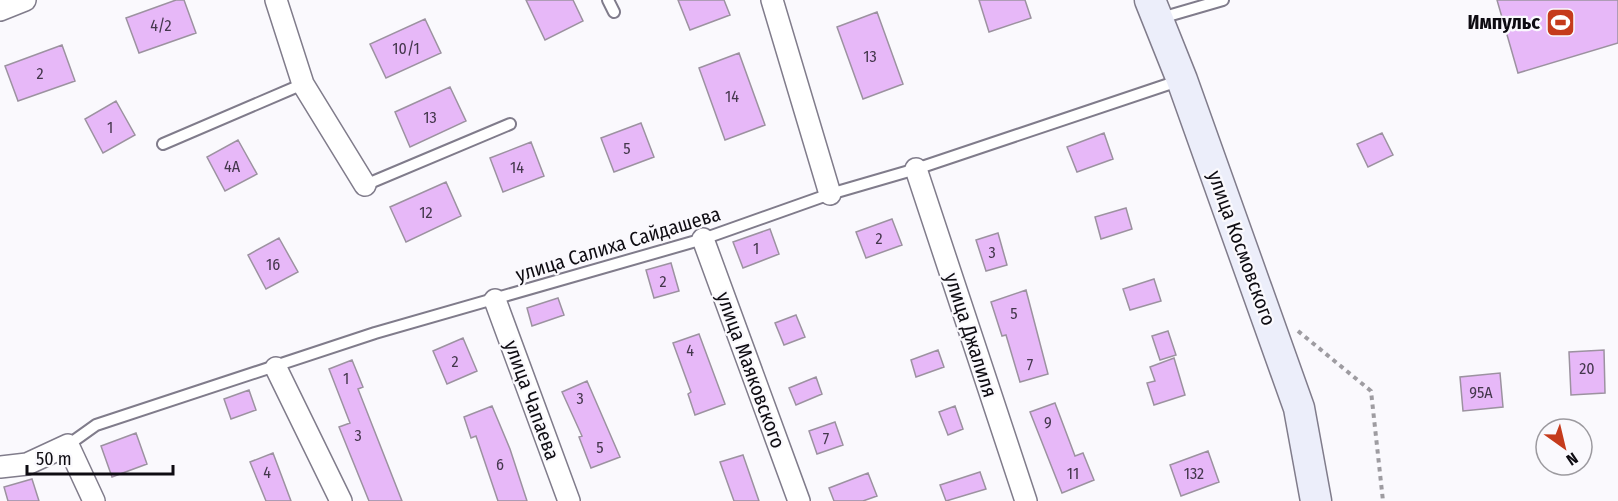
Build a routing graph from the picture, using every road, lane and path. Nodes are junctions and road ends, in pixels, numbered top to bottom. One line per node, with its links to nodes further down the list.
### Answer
1 (25, 0): 6 (street)
2 (276, 0): 10 (street)
3 (608, 0): 8 (lane)
4 (772, 0): 15 (street)
5 (1223, 0): 7 (lane)
6 (0, 10)
7 (1154, 10): 9 (main road, улица Космовского)
8 (614, 12)
9 (1182, 80): 13 (lane, улица Салиха Сайдашева); 27 (main road, улица Космовского)
10 (303, 84): 12 (lane); 14 (street)
11 (510, 124): 14 (lane)
12 (163, 144)
13 (916, 170): 15 (lane, улица Салиха Сайдашева); 26 (street, улица Джалиля)
14 (365, 185)
15 (830, 194): 16 (lane, улица Салиха Сайдашева)
16 (703, 239): 17 (lane, улица Салиха Сайдашева); 25 (street, улица Маяковского)
17 (495, 300): 19 (lane, улица Салиха Сайдашева); 24 (street, улица Чапаева)
18 (1289, 324): 28 (path)
19 (276, 368): 20 (lane, улица Салиха Сайдашева); 23 (street)
20 (68, 445): 21 (street); 22 (street)
21 (0, 466)
22 (94, 501)
23 (341, 501)
24 (569, 501)
25 (799, 501)
26 (1026, 501)
27 (1316, 501)
28 (1383, 501)

